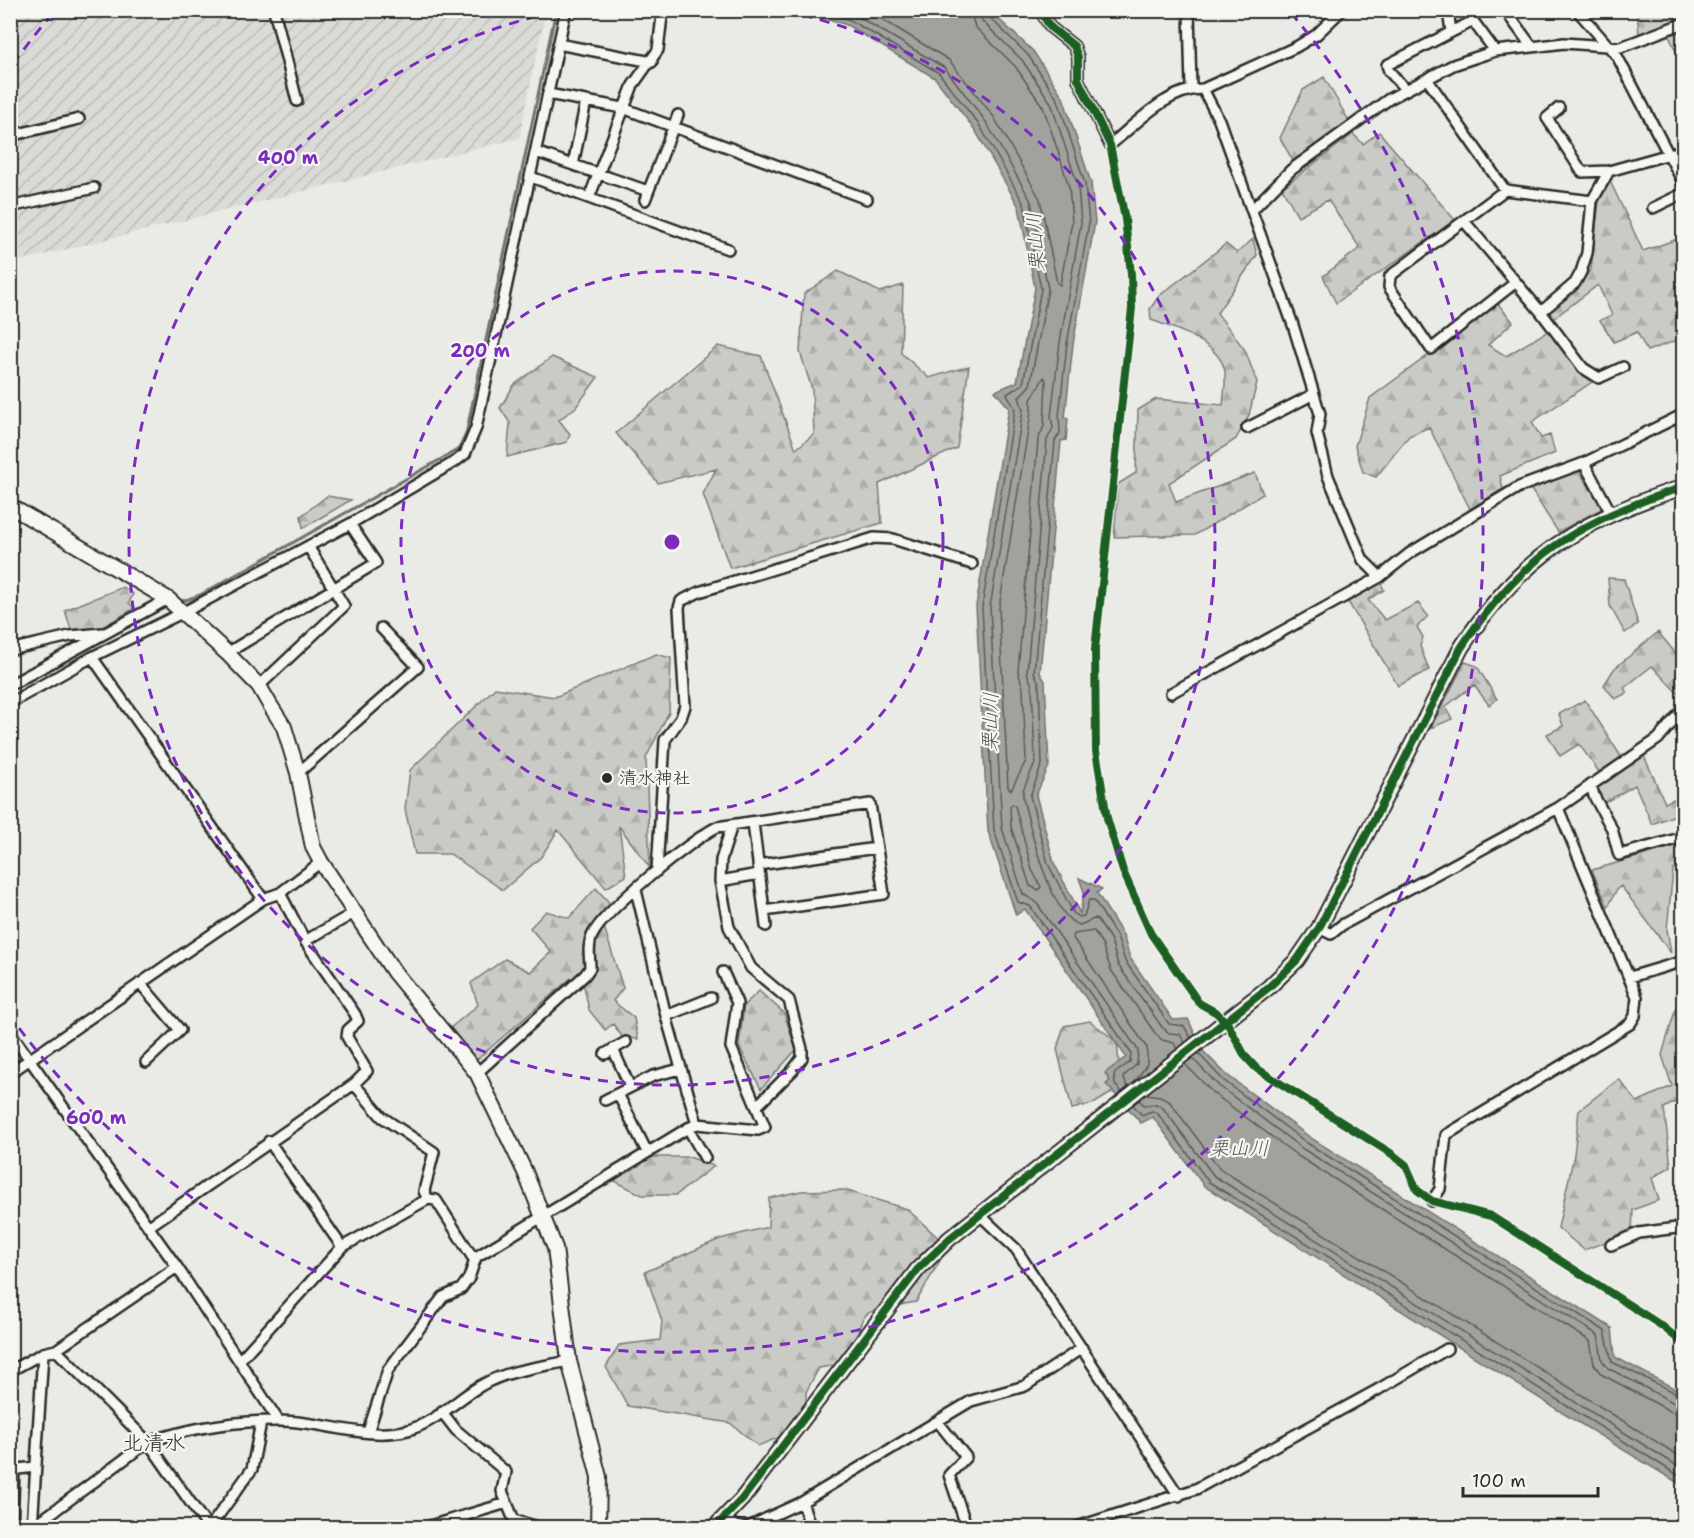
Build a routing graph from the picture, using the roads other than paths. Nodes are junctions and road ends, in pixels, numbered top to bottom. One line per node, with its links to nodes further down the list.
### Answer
1 (274, 10): 22 (street)
2 (1040, 10): 18 (street)
3 (1189, 10): 18 (street)
4 (1342, 10): 19 (street)
5 (1448, 10): 11 (street)
6 (1505, 10): 14 (street)
7 (1577, 10): 13 (street)
8 (565, 14): 12 (street)
9 (662, 16): 16 (street)
10 (1683, 23): 13 (street)
11 (1451, 32): 15 (street); 20 (street)
12 (558, 44): 16 (street); 21 (street)
13 (1610, 46): 14 (street); 32 (street)
14 (1532, 47): 15 (street)
15 (1495, 51): 17 (street)
16 (652, 62): 24 (street)
17 (1427, 79): 20 (street); 39 (street)
18 (1191, 89): 19 (street)
19 (1203, 89): 46 (street)
20 (1405, 89): 46 (street)
21 (548, 94): 23 (street); 31 (street)
22 (297, 101)
23 (586, 101): 24 (street); 33 (street)
24 (623, 108): 28 (street); 35 (street)
25 (1559, 108): 34 (street)
26 (678, 115): 28 (street)
27 (79, 119): 29 (street)
28 (673, 125): 35 (street); 42 (street)
29 (10, 136)
30 (1683, 150): 32 (street)
31 (536, 152): 33 (street); 36 (street)
32 (1669, 155): 34 (street); 37 (street)
33 (573, 165): 35 (street)
34 (1609, 171): 43 (street)
35 (599, 174): 41 (street)
36 (531, 177): 41 (street); 59 (street)
37 (1683, 184)
38 (94, 188): 44 (street)
39 (1505, 189): 43 (street); 47 (street)
40 (1683, 193): 45 (street)
41 (589, 198): 48 (street)
42 (867, 200)
43 (1592, 201): 50 (street)
44 (10, 207)
45 (1653, 208)
46 (1252, 210): 52 (street)
47 (1464, 221): 49 (street); 49 (street)
48 (728, 249)
49 (1516, 282): 50 (street)
50 (1541, 312): 51 (street)
51 (1623, 367)
52 (1314, 394): 54 (street); 62 (street)
53 (1683, 414): 55 (street)
54 (1247, 428)
55 (1584, 463): 58 (street); 62 (street)
56 (1683, 487): 58 (street)
57 (10, 506): 64 (street)
58 (1611, 513): 93 (street)
59 (350, 524): 60 (street); 63 (street)
60 (308, 546): 63 (street); 65 (street)
61 (972, 564): 85 (street)
62 (1380, 577): 73 (street)
63 (333, 587): 69 (street); 72 (street)
64 (168, 599): 65 (street); 67 (street)
65 (184, 612): 69 (street); 70 (street)
66 (381, 628): 76 (street)
67 (108, 632): 68 (street); 71 (street)
68 (10, 650)
69 (227, 653): 72 (street)
70 (92, 657): 74 (street); 89 (street)
71 (10, 685)
72 (259, 686): 76 (street)
73 (1171, 693)
74 (10, 703)
75 (1683, 708): 77 (street)
76 (298, 773): 83 (street)
77 (1591, 784): 78 (street); 81 (street)
78 (1558, 808): 93 (street); 97 (street)
79 (753, 822): 80 (street); 82 (street); 84 (street)
80 (732, 825): 85 (street); 86 (street)
81 (1683, 837)
82 (876, 848): 84 (street); 90 (street)
83 (321, 862): 88 (street); 91 (street)
84 (759, 870): 86 (street); 90 (street)
85 (657, 871): 87 (street)
86 (720, 881): 112 (street)
87 (636, 890): 100 (street); 107 (street)
88 (280, 893): 89 (street); 94 (street)
89 (263, 898): 98 (street)
90 (764, 911): 92 (street)
91 (354, 913): 94 (street); 107 (street)
92 (766, 926)
93 (1319, 928): 119 (street)
94 (305, 941): 108 (street)
95 (1683, 961): 97 (street)
96 (723, 972): 112 (street)
97 (1630, 977): 118 (street)
98 (140, 983): 103 (street); 104 (street)
99 (711, 998): 100 (street)
100 (666, 1016): 105 (street)
101 (10, 1032): 103 (street)
102 (626, 1042): 109 (street)
103 (30, 1059): 106 (street); 121 (street)
104 (146, 1062)
105 (680, 1069): 109 (street); 113 (street)
106 (10, 1073)
107 (477, 1073): 120 (street)
108 (354, 1084): 114 (street); 117 (street)
109 (630, 1087): 110 (street)
110 (618, 1094): 111 (street); 115 (street)
111 (605, 1100)
112 (758, 1106): 113 (street)
113 (692, 1126): 115 (street); 116 (street)
114 (269, 1141): 121 (street); 124 (street)
115 (647, 1152): 120 (street)
116 (705, 1158)
117 (428, 1199): 124 (street); 125 (street)
118 (1432, 1201)
119 (980, 1215): 127 (street); 146 (street)
120 (545, 1217): 125 (street); 132 (street)
121 (148, 1227): 126 (street)
122 (1683, 1227): 123 (street)
123 (1611, 1245)
124 (342, 1247): 131 (street)
125 (475, 1261): 138 (street)
126 (177, 1267): 129 (street); 131 (street)
127 (1082, 1348): 137 (street); 142 (street)
128 (1447, 1349): 142 (street)
129 (56, 1350): 130 (street); 139 (street)
130 (43, 1353): 133 (street); 140 (street)
131 (239, 1361): 135 (street)
132 (570, 1361): 134 (street); 153 (street)
133 (10, 1371)
134 (442, 1412): 138 (street); 144 (street)
135 (278, 1420): 136 (street); 138 (street)
136 (261, 1422): 139 (street); 149 (street)
137 (938, 1422): 143 (street); 155 (street)
138 (368, 1432)
139 (148, 1442): 148 (street); 149 (street)
140 (35, 1467): 141 (street); 148 (street)
141 (12, 1470): 147 (street)
142 (1179, 1496): 156 (street)
143 (802, 1502): 146 (street); 154 (street)
144 (507, 1503): 145 (street); 152 (street)
145 (463, 1516): 150 (street); 151 (street)
146 (720, 1523)
147 (12, 1527)
148 (31, 1527)
149 (207, 1527)
150 (423, 1527)
151 (466, 1527)
152 (541, 1527)
153 (598, 1527)
154 (811, 1527)
155 (967, 1527)
156 (1074, 1527)

